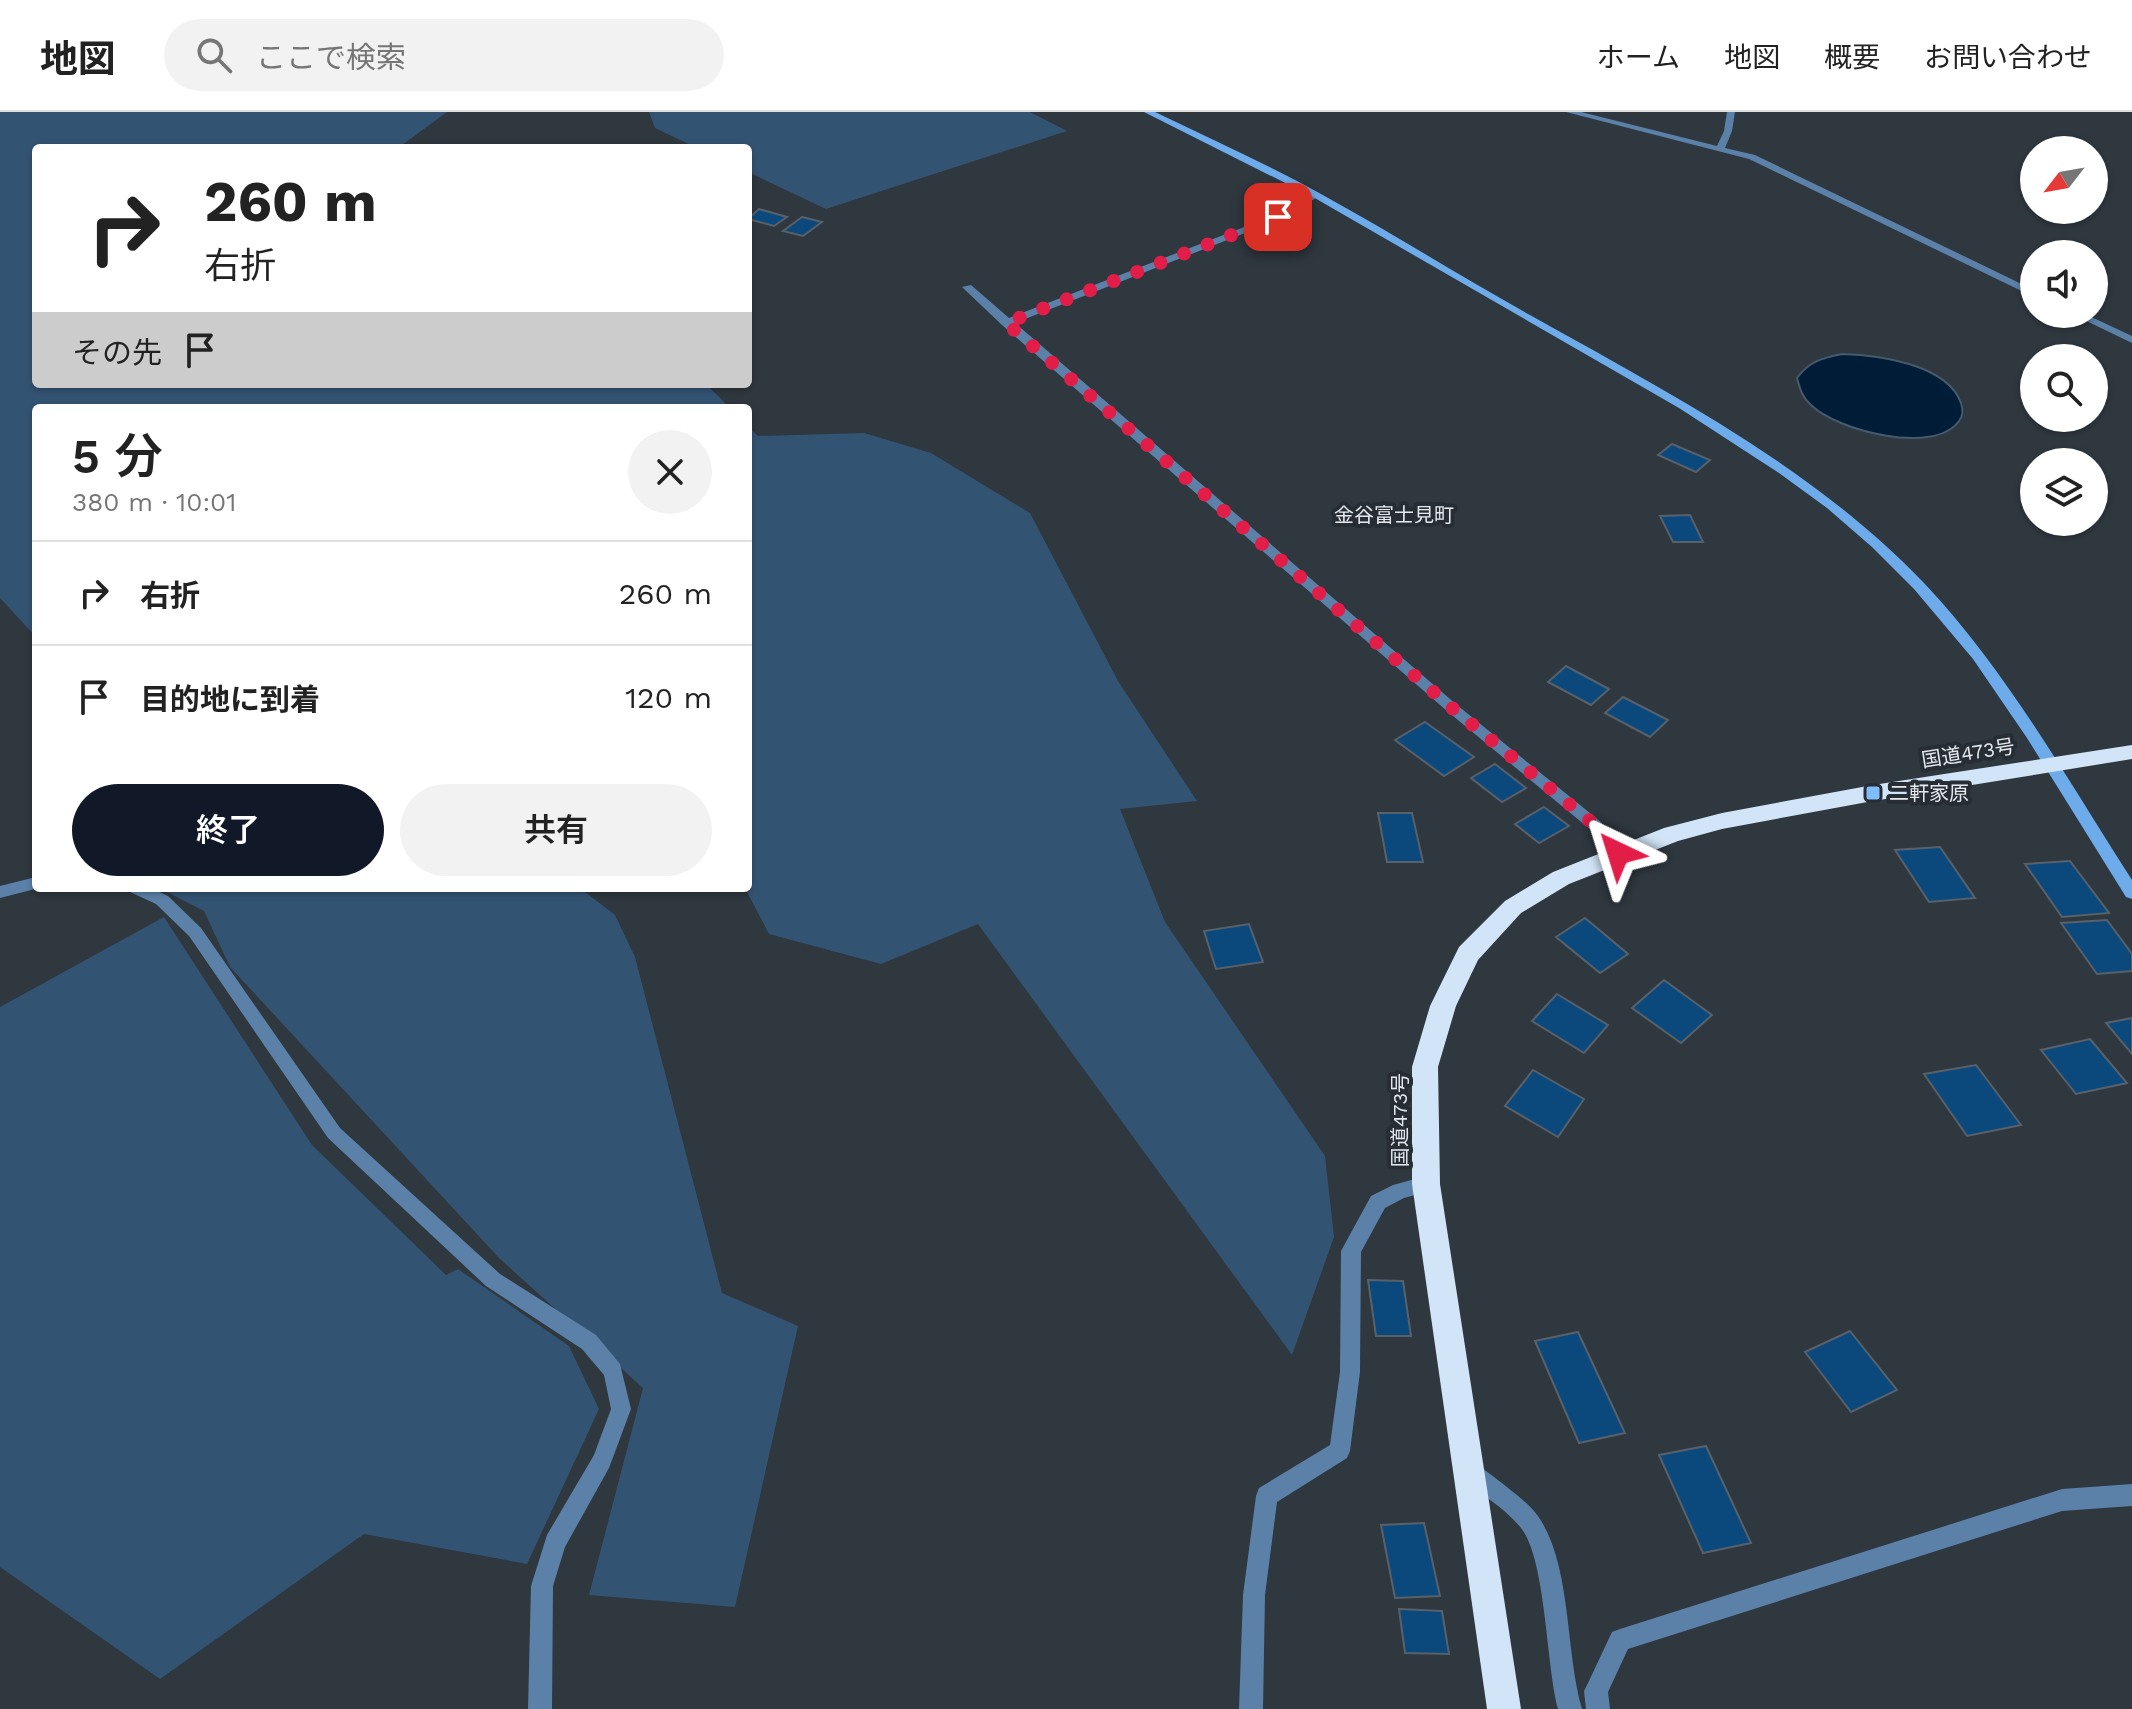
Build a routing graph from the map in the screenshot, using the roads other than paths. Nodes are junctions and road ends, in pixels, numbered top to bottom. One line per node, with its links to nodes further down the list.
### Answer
1 (1148, 112): 5 (street)
2 (1570, 112): 4 (street)
3 (1731, 112): 4 (street)
4 (1720, 148): 7 (street)
5 (1316, 195): 8 (street); 12 (street)
6 (967, 287): 8 (street)
7 (2020, 287)
8 (1006, 323): 13 (street)
9 (2107, 328): 10 (street)
10 (2132, 340)
11 (2132, 752): 12 (highway, 国道473号)
12 (2050, 766): 13 (highway, 国道473号); 17 (street)
13 (1618, 853): 18 (highway, 国道473号)
14 (32, 884): 15 (street)
15 (0, 892)
16 (145, 892): 21 (street)
17 (2132, 893)
18 (1426, 1184): 19 (highway, 国道473号); 22 (street)
19 (1471, 1473): 23 (highway, 国道473号); 24 (street)
20 (2132, 1495): 25 (street)
21 (540, 1709)
22 (1251, 1709)
23 (1504, 1709)
24 (1570, 1709)
25 (1598, 1709)

